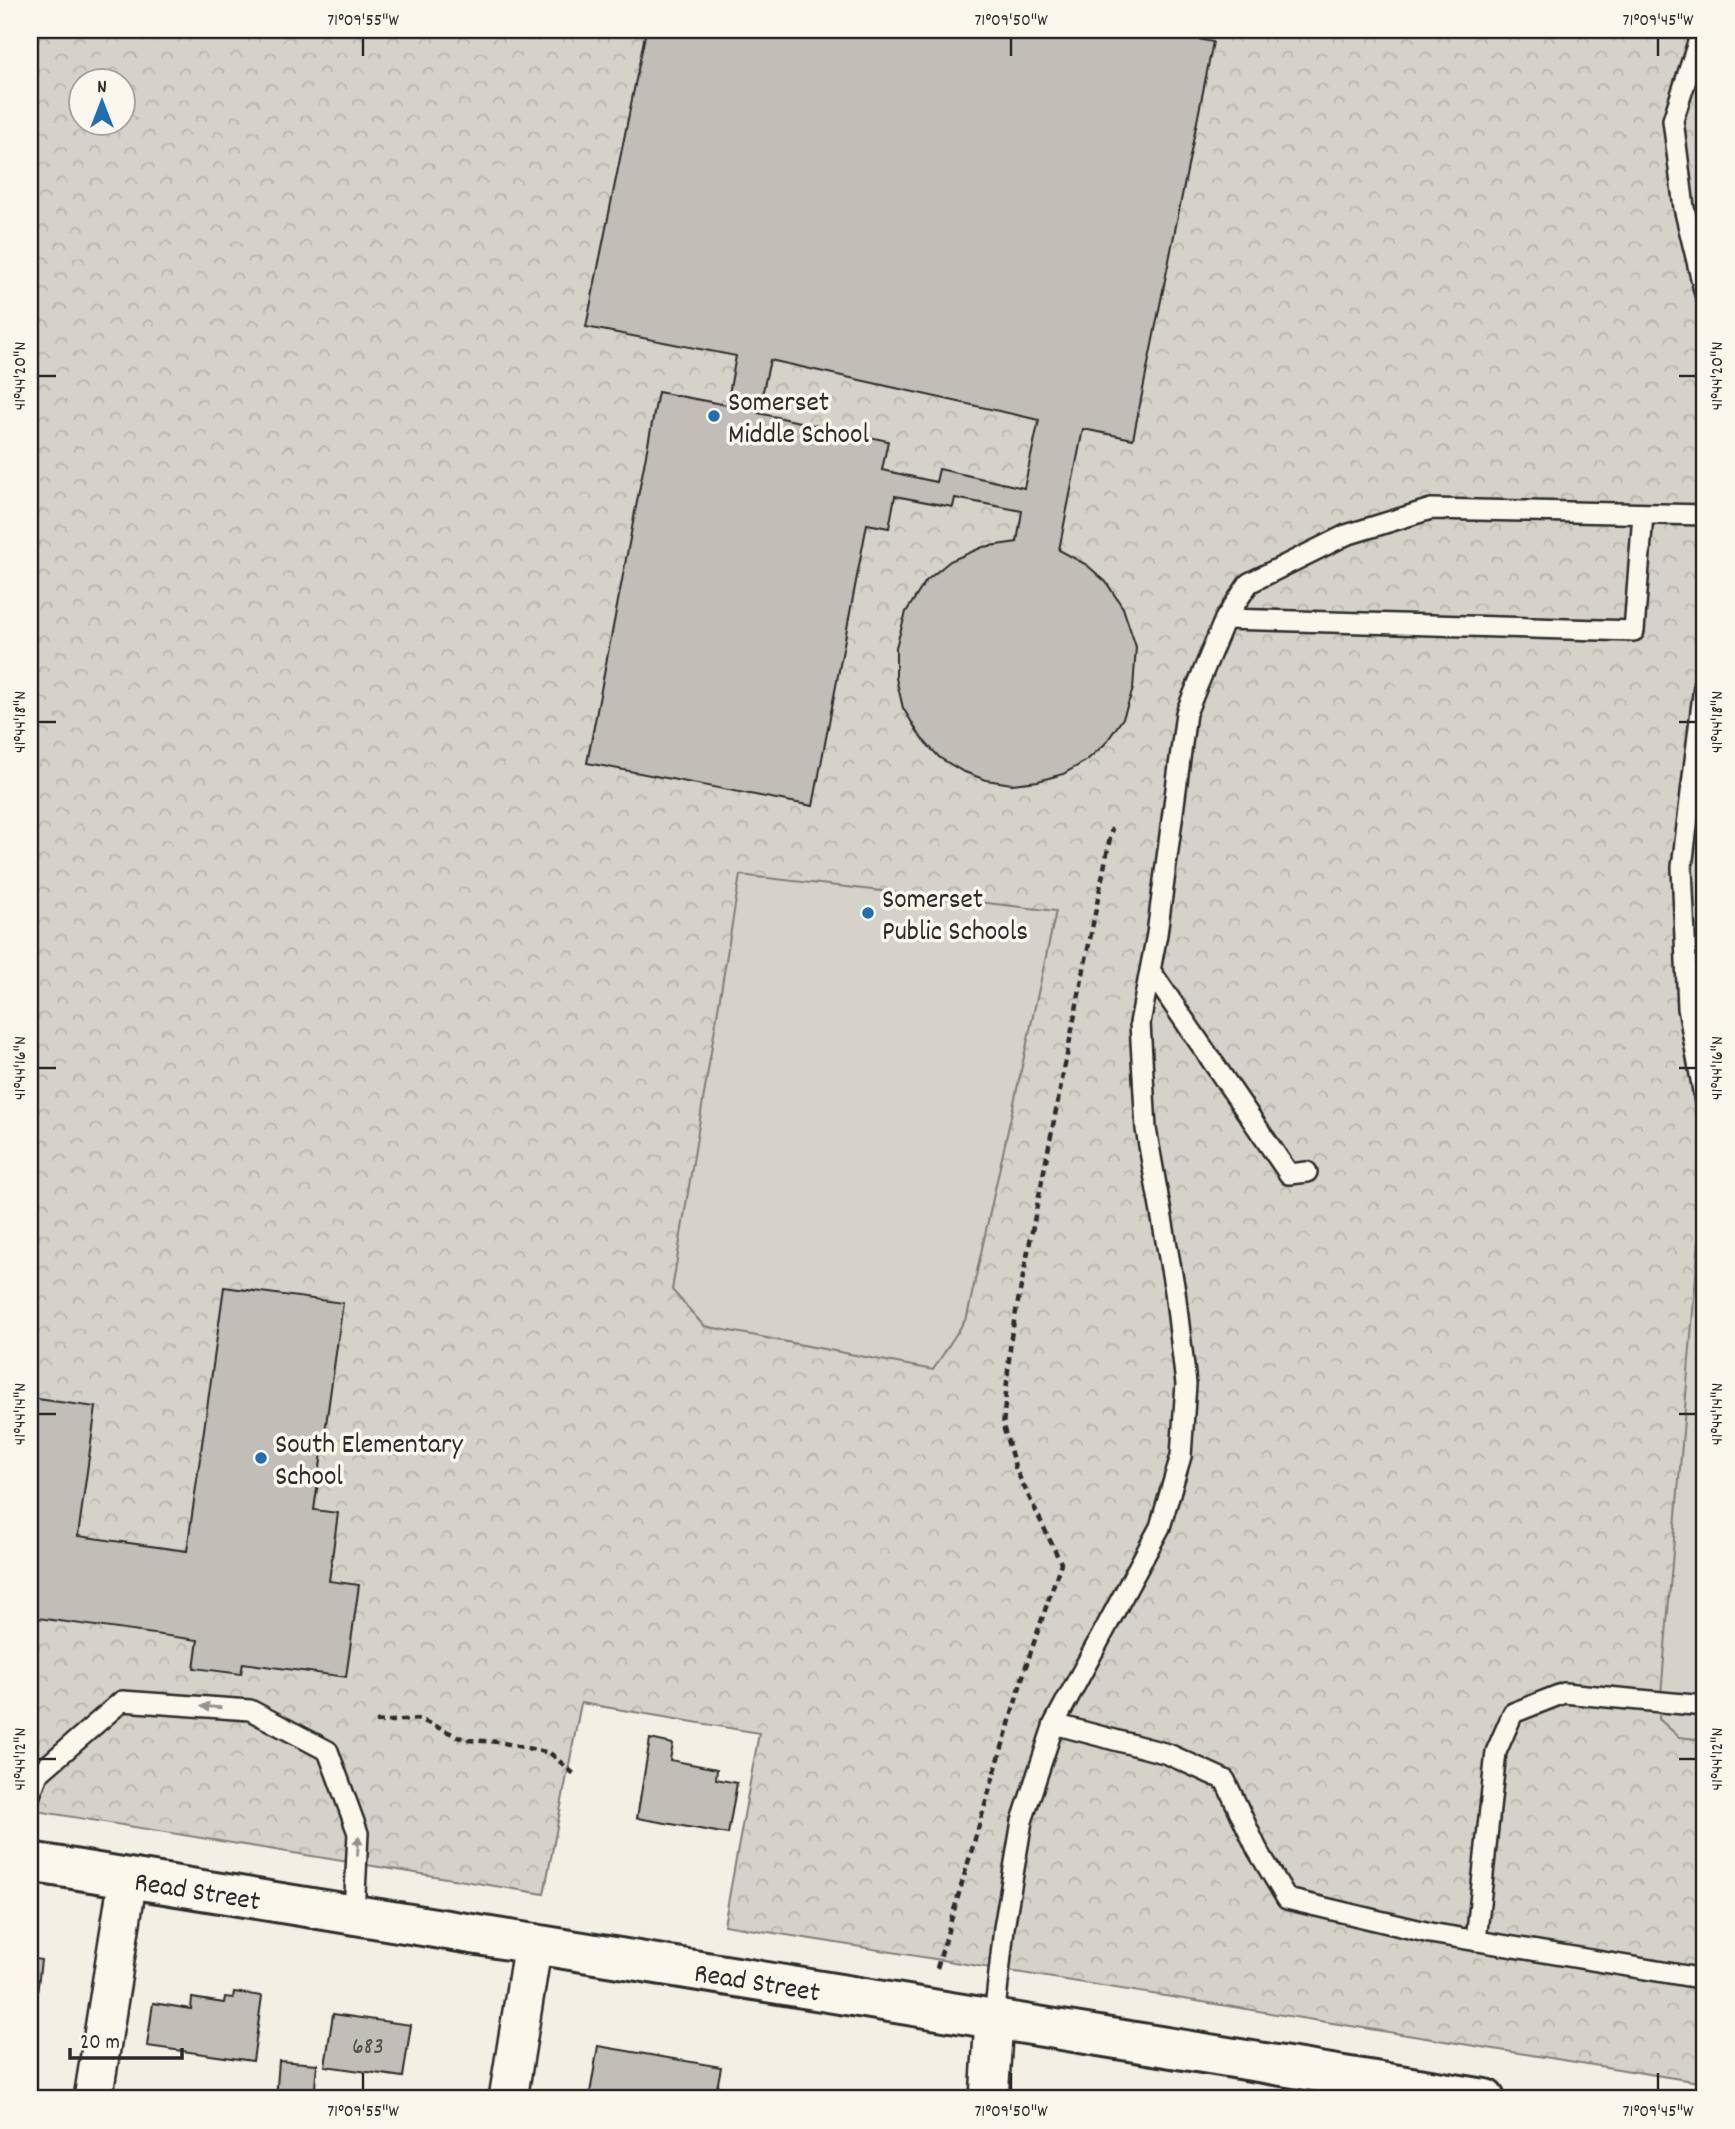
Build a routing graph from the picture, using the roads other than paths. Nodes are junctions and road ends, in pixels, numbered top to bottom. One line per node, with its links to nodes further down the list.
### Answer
1 (1702, 30): 2 (lane)
2 (1705, 293)
3 (1643, 514): 4 (lane); 5 (lane); 5 (lane)
4 (1705, 514)
5 (1225, 619): 7 (lane)
6 (1705, 678): 8 (lane)
7 (1150, 970): 9 (lane); 11 (lane)
8 (1705, 1102)
9 (1307, 1172)
10 (1705, 1706): 16 (lane)
11 (1054, 1724): 16 (lane); 19 (lane)
12 (30, 1795): 15 (lane, one-way to 12)
13 (30, 1862): 14 (main road, Read Street)
14 (128, 1878): 15 (main road, Read Street); 20 (street)
15 (354, 1914): 17 (main road, Read Street)
16 (1476, 1941): 18 (lane)
17 (533, 1944): 19 (main road, Read Street); 21 (street)
18 (1705, 1979)
19 (994, 2019): 22 (street); 23 (main road, Read Street)
20 (93, 2099)
21 (508, 2099)
22 (989, 2099)
23 (1485, 2099)

